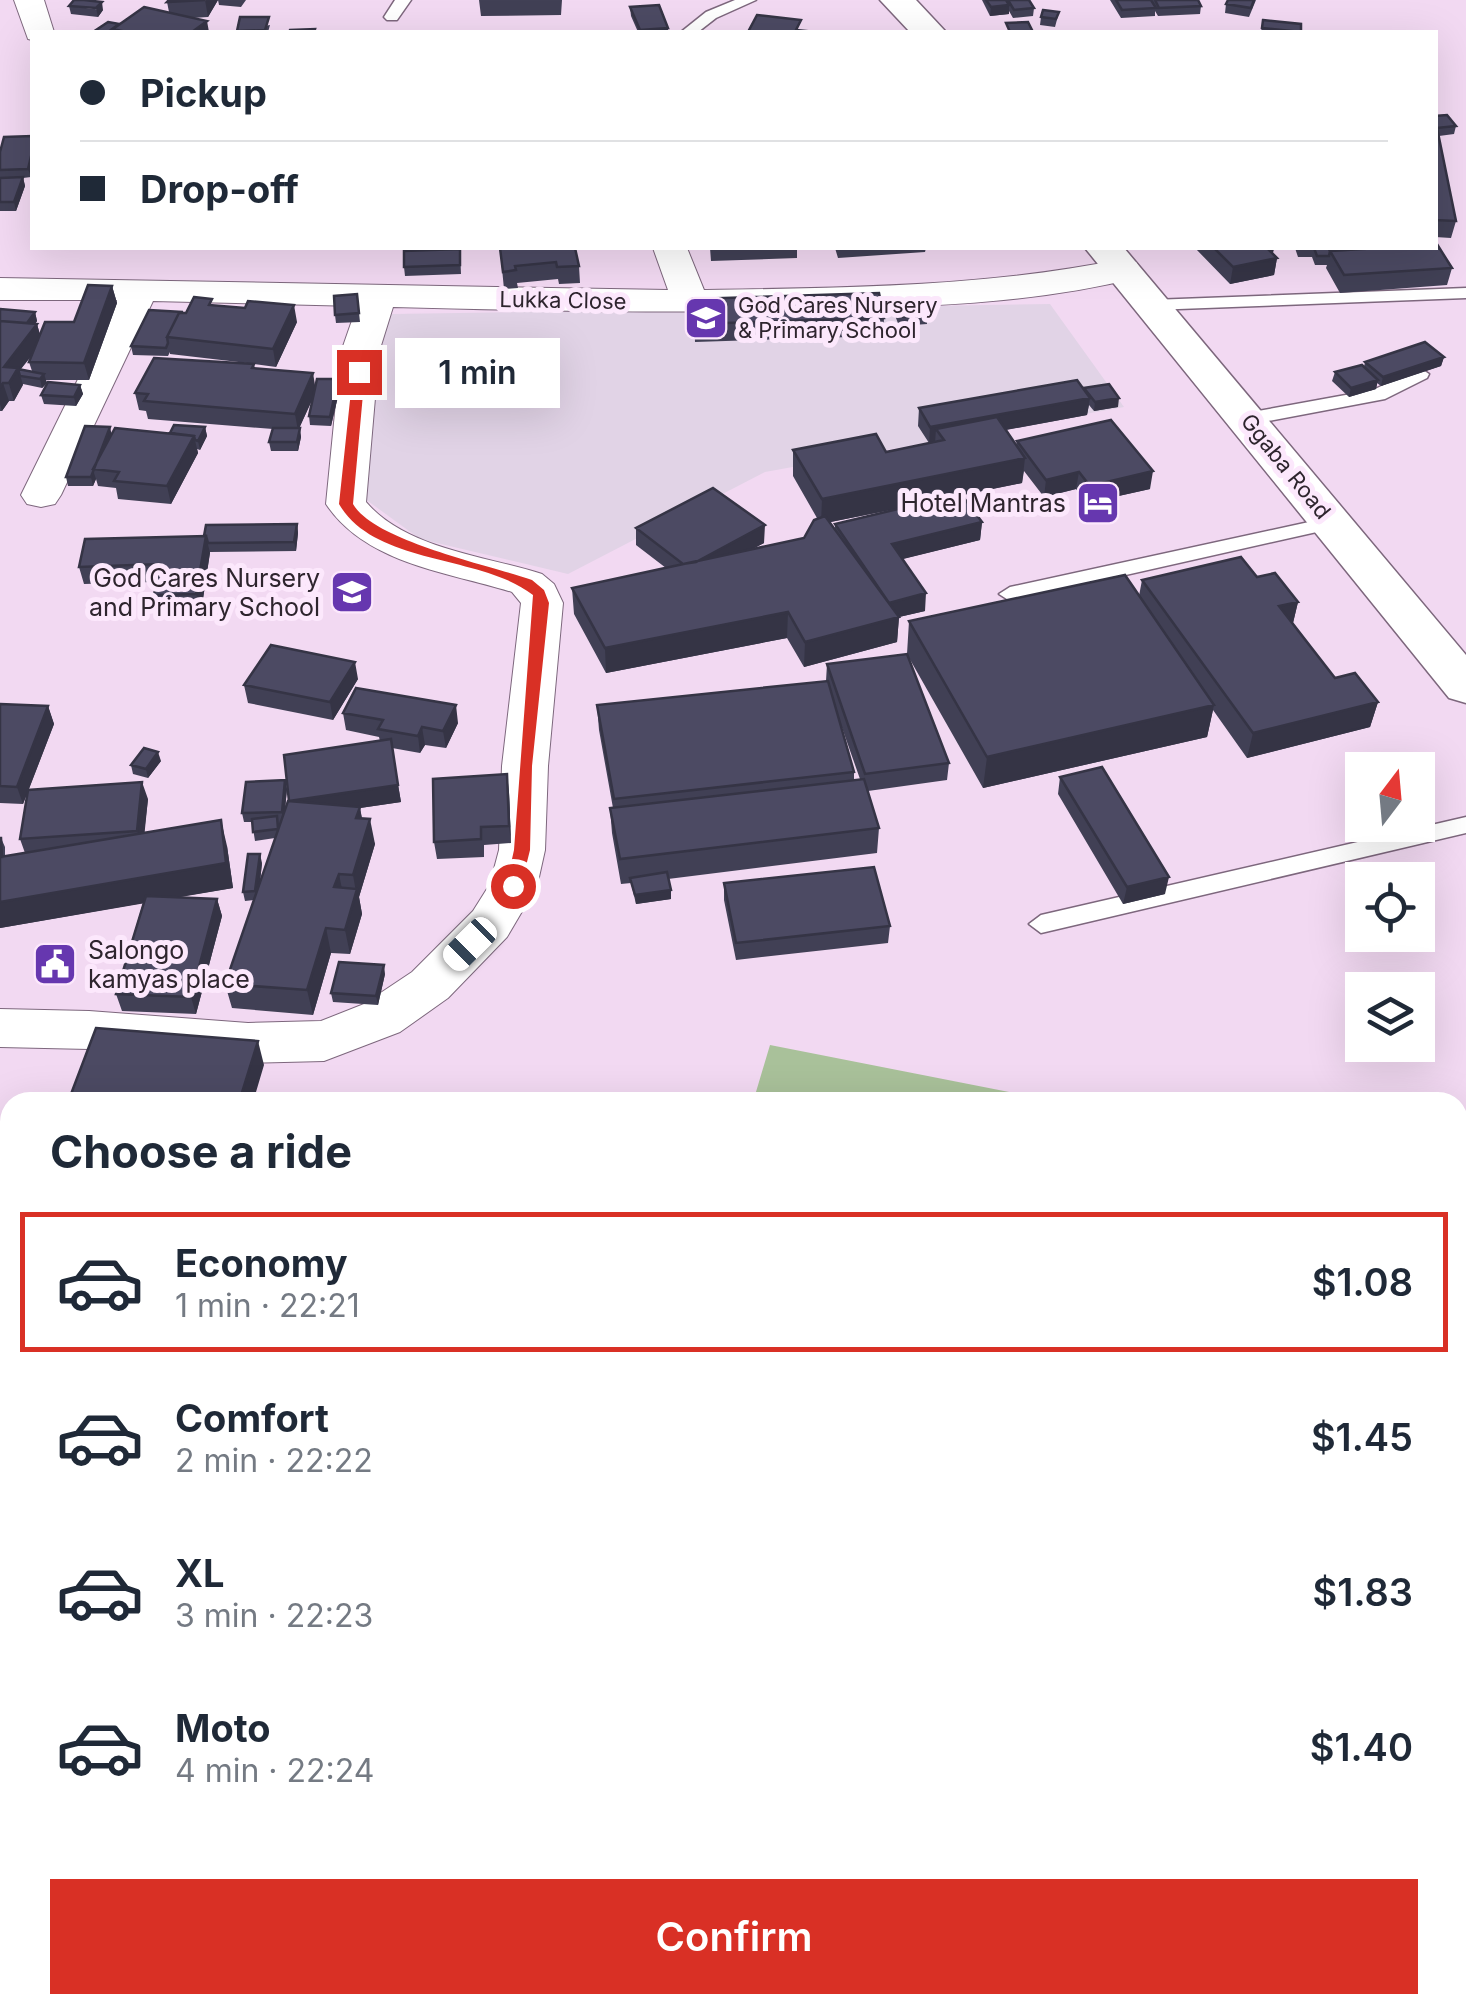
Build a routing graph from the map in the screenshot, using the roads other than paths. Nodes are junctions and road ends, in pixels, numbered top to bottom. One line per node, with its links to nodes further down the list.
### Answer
1 (29, 0): 6 (street)
2 (402, 0): 5 (lane)
3 (748, 0): 7 (lane)
4 (897, 0): 8 (main road)
5 (392, 17)
6 (38, 30)
7 (691, 30)
8 (928, 30)
9 (671, 250): 15 (street)
10 (1114, 259): 15 (street, Lukka Close); 16 (main road, Ggaba Road)
11 (0, 289): 12 (street, Lukka Close)
12 (139, 292): 14 (street, Lukka Close); 19 (street)
13 (1466, 293): 16 (lane)
14 (378, 297): 15 (street, Lukka Close); 25 (street)
15 (691, 302)
16 (1152, 306): 18 (main road, Ggaba Road)
17 (1420, 374): 18 (lane)
18 (1247, 419): 20 (main road, Ggaba Road)
19 (40, 495)
20 (1332, 522): 21 (lane); 22 (main road, Ggaba Road)
21 (1010, 594)
22 (1466, 686)
23 (1466, 826): 24 (lane)
24 (1041, 924)
25 (0, 1028)

